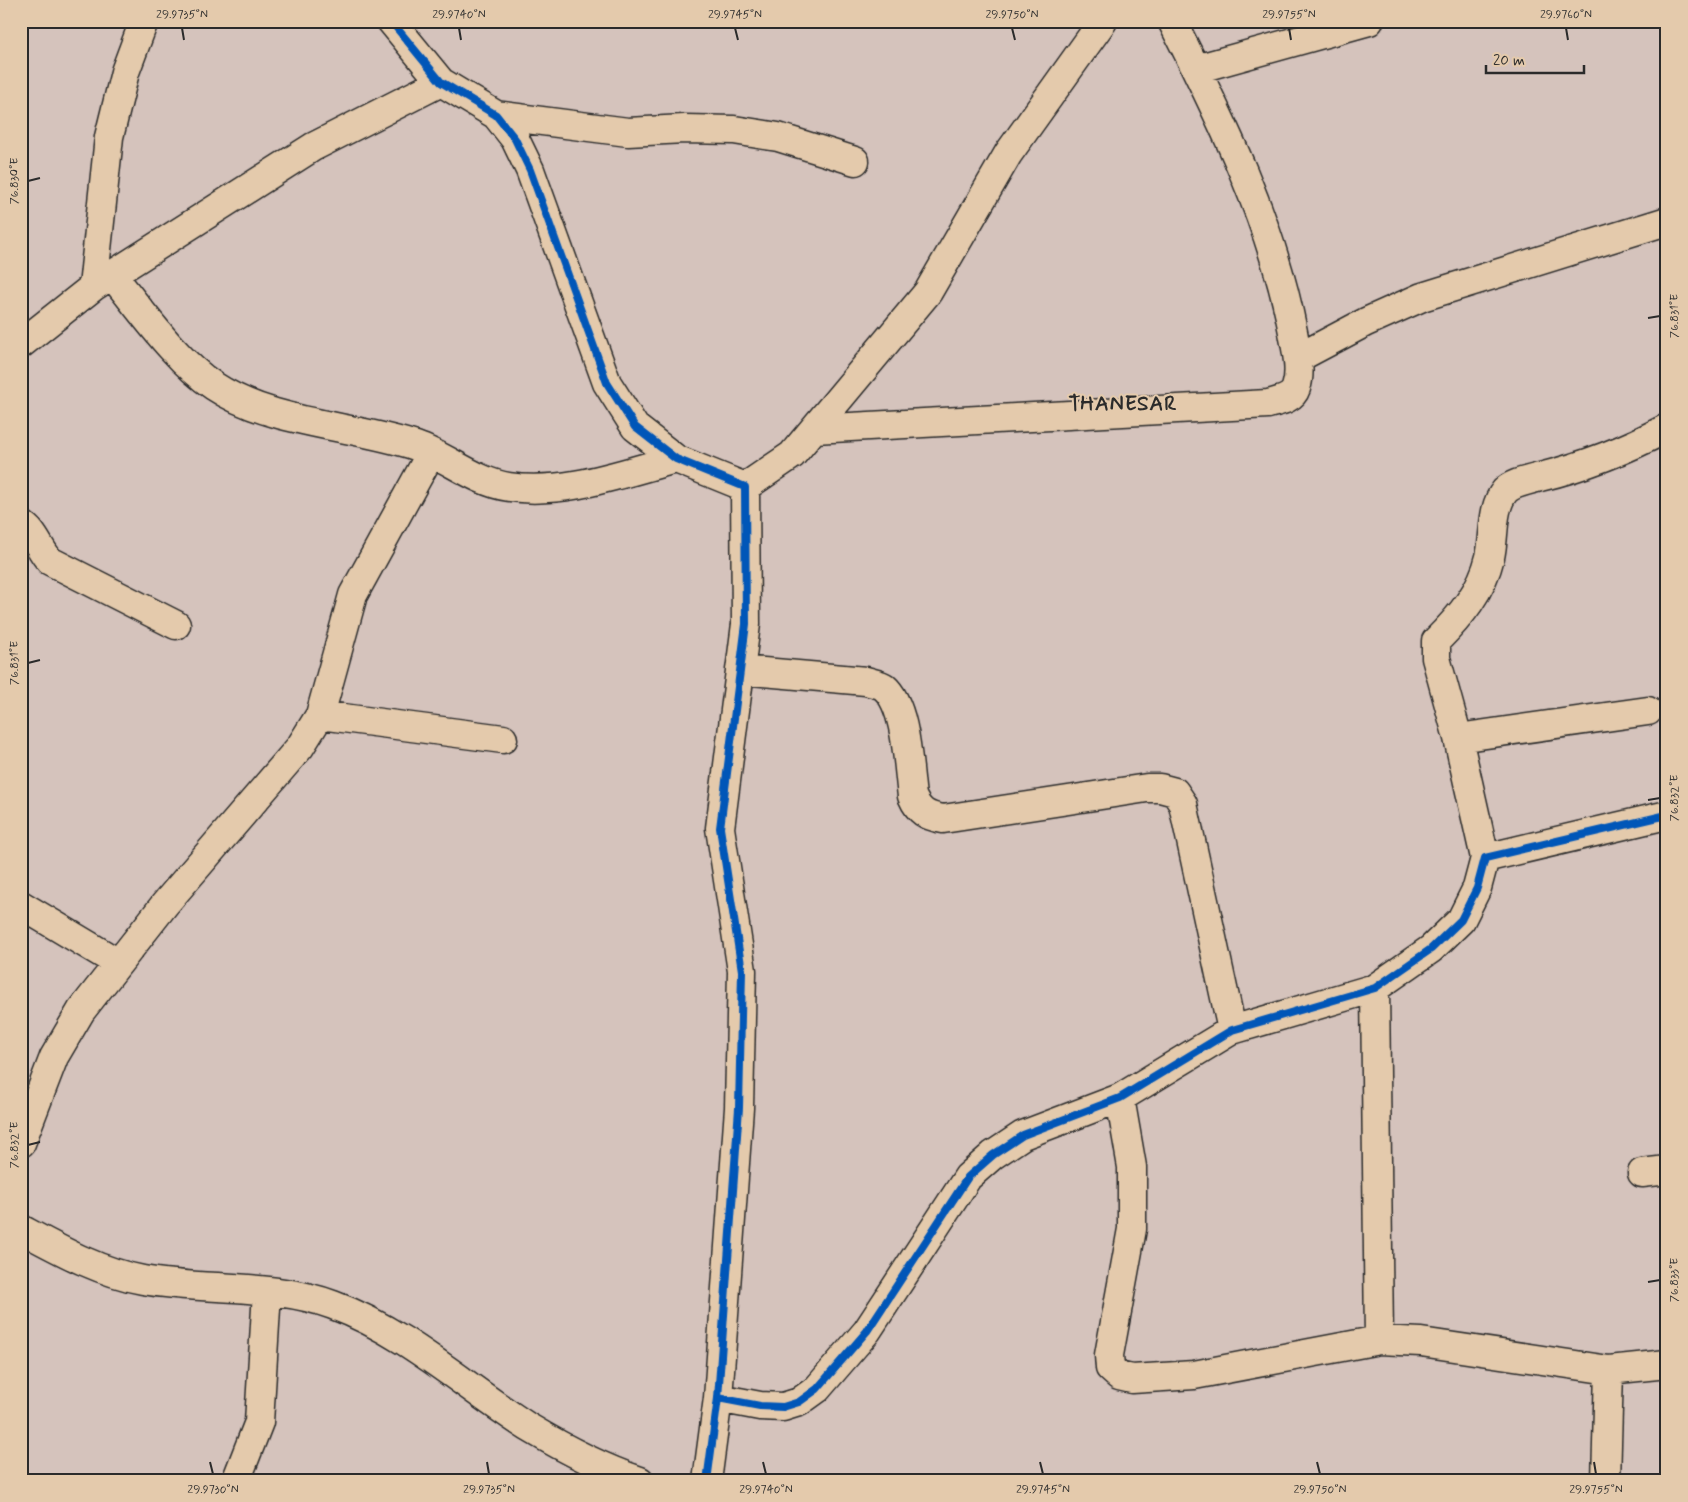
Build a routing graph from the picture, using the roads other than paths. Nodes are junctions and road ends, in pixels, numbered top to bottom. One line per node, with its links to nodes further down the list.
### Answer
1 (144, 21): 11 (street)
2 (391, 21): 7 (street)
3 (1103, 21): 15 (street)
4 (1172, 21): 6 (street)
5 (1369, 21): 6 (street)
6 (1196, 69): 13 (street)
7 (441, 82): 8 (street); 11 (street)
8 (496, 115): 9 (street); 17 (street)
9 (855, 161)
10 (1667, 221): 13 (street)
11 (102, 281): 12 (street); 16 (street)
12 (21, 344)
13 (1298, 358): 15 (street)
14 (1667, 428): 25 (street)
15 (814, 429): 18 (street)
16 (431, 453): 17 (street); 23 (street)
17 (676, 459): 18 (street)
18 (745, 487): 21 (street)
19 (21, 524): 20 (street)
20 (176, 624)
21 (740, 670): 31 (street); 39 (street)
22 (1648, 711): 25 (street)
23 (320, 715): 24 (street); 29 (street)
24 (503, 738)
25 (1458, 738): 27 (street)
26 (1667, 815): 27 (street)
27 (1485, 858): 30 (street)
28 (21, 905): 29 (street)
29 (118, 964): 33 (street)
30 (1375, 988): 31 (street); 36 (street)
31 (1232, 1030): 32 (street)
32 (1120, 1098): 36 (street); 39 (street)
33 (21, 1143)
34 (21, 1229): 35 (street)
35 (267, 1292): 40 (street); 41 (street)
36 (1379, 1340): 38 (street)
37 (1667, 1364): 38 (street)
38 (1609, 1370): 43 (street)
39 (718, 1398): 42 (street)
40 (236, 1481)
41 (640, 1481)
42 (707, 1481)
43 (1606, 1481)

